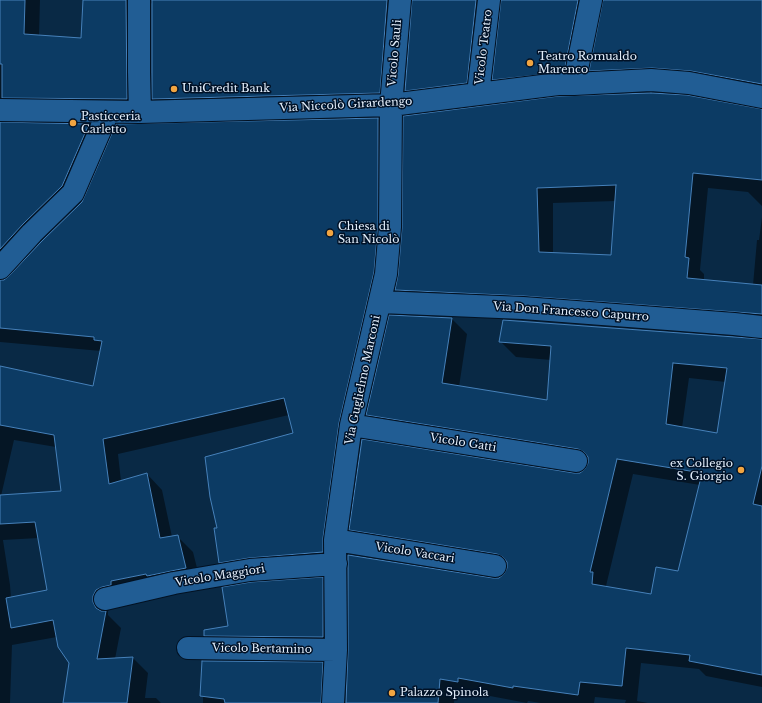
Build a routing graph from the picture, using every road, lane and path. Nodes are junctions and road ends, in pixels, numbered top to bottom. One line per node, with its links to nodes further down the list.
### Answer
1 (139, 0): 11 (street)
2 (400, 0): 8 (street, Vicolo Sauli)
3 (489, 0): 6 (street, Vicolo Teatro)
4 (591, 0): 5 (street)
5 (574, 84): 6 (street, Via Niccolò Girardengo); 7 (street, Via Niccolò Girardengo)
6 (478, 94): 8 (street, Via Niccolò Girardengo)
7 (762, 97)
8 (391, 105): 11 (street, Via Niccolò Girardengo); 13 (street, Via Guglielmo Marconi)
9 (0, 110): 10 (street, Via Niccolò Girardengo)
10 (108, 112): 11 (street, Via Niccolò Girardengo); 12 (street)
11 (140, 112)
12 (0, 268)
13 (380, 302): 14 (street, Via Don Francesco Capurro); 15 (street, Via Guglielmo Marconi)
14 (762, 327)
15 (351, 425): 16 (street, Vicolo Gatti); 17 (street, Via Guglielmo Marconi)
16 (576, 461)
17 (335, 540): 18 (street, Via Guglielmo Marconi); 19 (street, Vicolo Vaccari)
18 (336, 564): 20 (street, Vicolo Maggiori); 22 (street, Via Guglielmo Marconi)
19 (495, 566)
20 (105, 599)
21 (188, 648): 22 (street, Vicolo Bertamino)
22 (336, 650): 23 (street, Via Guglielmo Marconi)
23 (333, 703)

